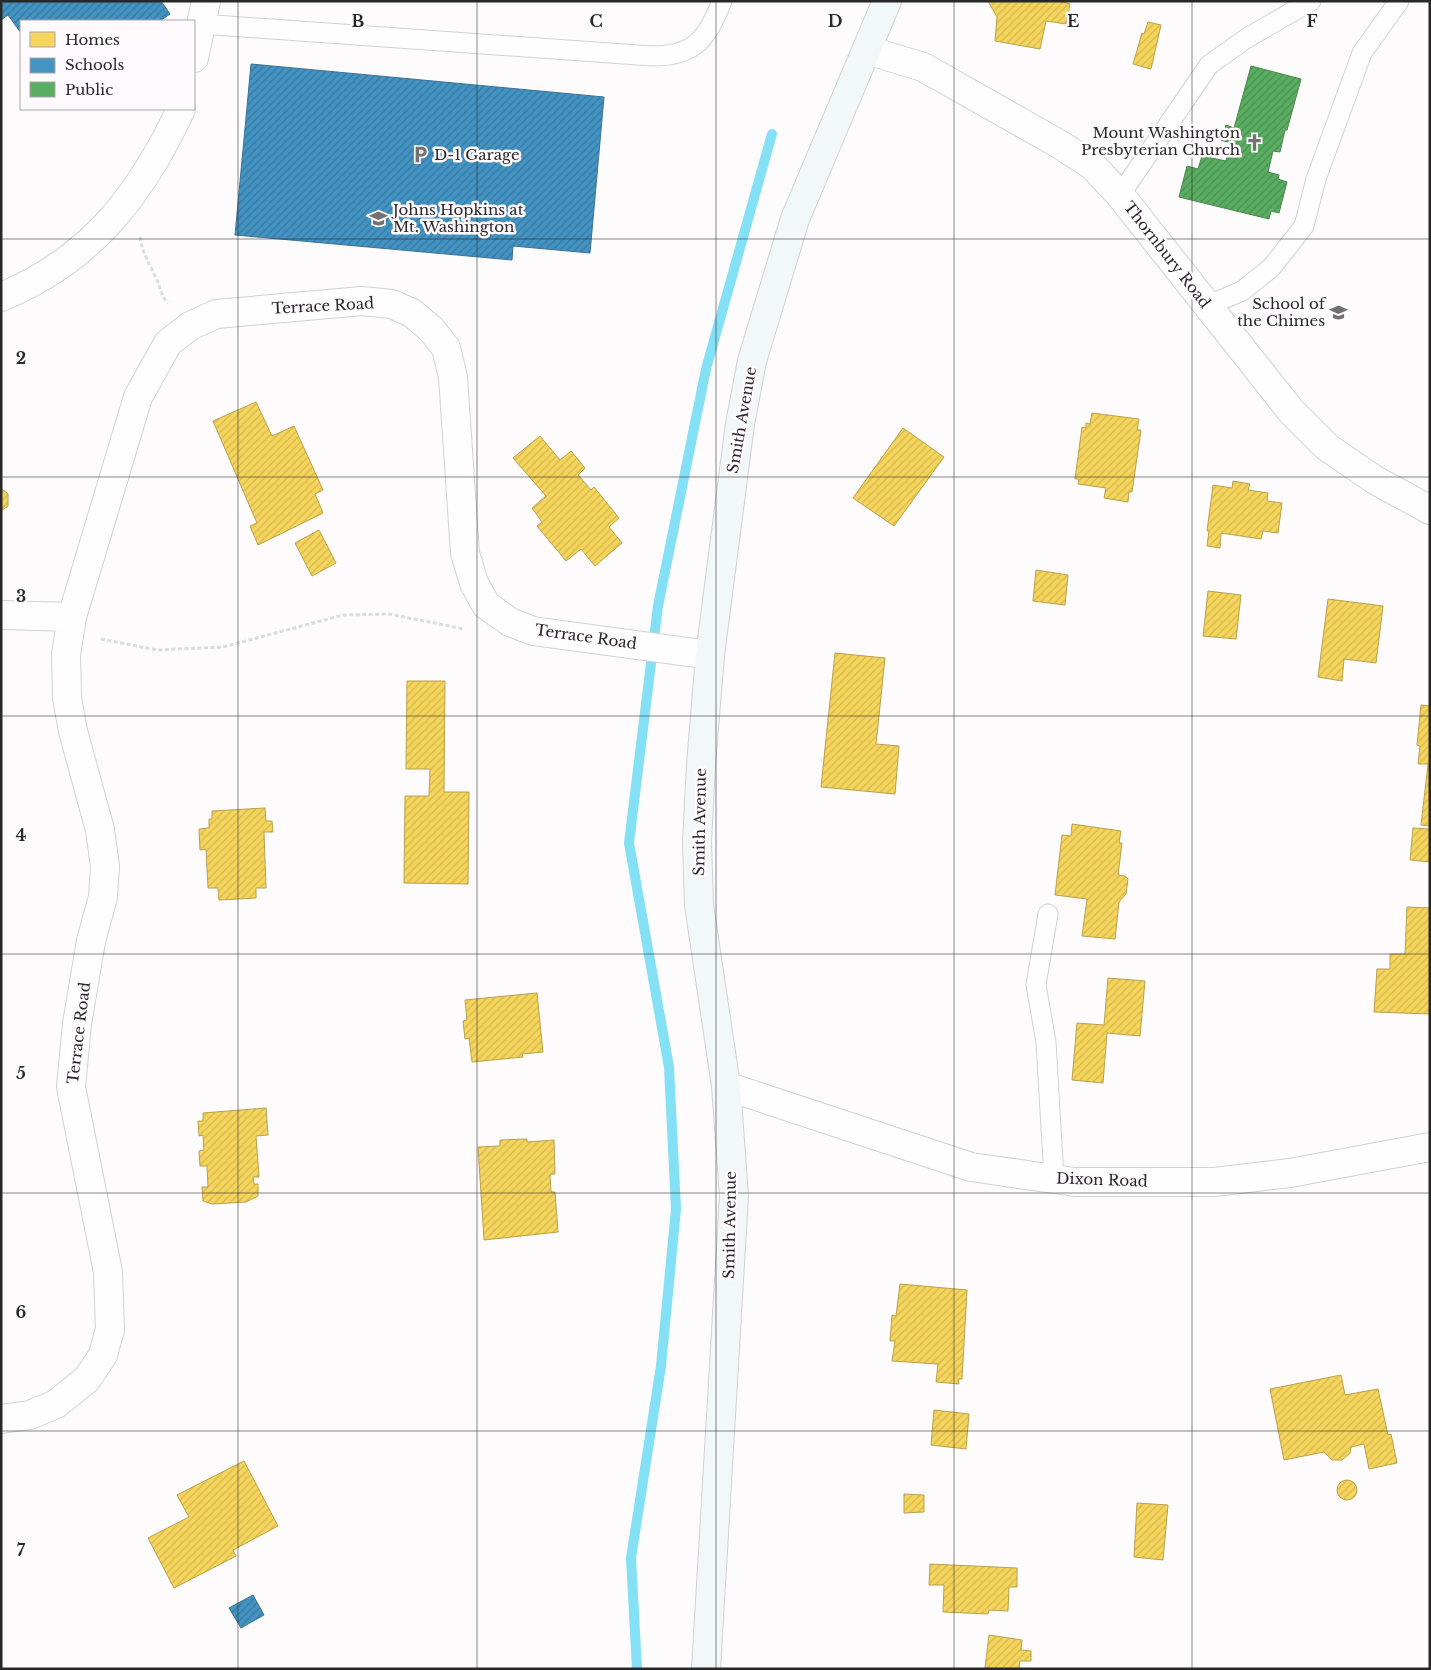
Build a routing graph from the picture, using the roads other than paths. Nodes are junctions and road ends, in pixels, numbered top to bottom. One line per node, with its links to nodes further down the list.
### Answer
1 (722, 1): 5 (lane)
2 (887, 1): 6 (main road, Smith Avenue)
3 (1311, 1): 9 (lane)
4 (1399, 1): 11 (lane)
5 (203, 13): 7 (street)
6 (867, 50): 9 (street, Thornbury Road); 15 (main road, Smith Avenue)
7 (195, 53)
8 (181, 110): 10 (street)
9 (1120, 195): 11 (street, Thornbury Road)
10 (1, 297)
11 (1207, 306): 12 (street, Thornbury Road)
12 (1430, 510)
13 (1, 615): 14 (street)
14 (71, 627): 15 (street, Terrace Road); 20 (street, Terrace Road)
15 (710, 655): 17 (main road, Smith Avenue)
16 (1048, 914): 19 (lane)
17 (726, 1086): 19 (street, Dixon Road); 21 (main road, Smith Avenue)
18 (1430, 1147): 19 (street, Dixon Road)
19 (1054, 1179)
20 (1, 1419)
21 (706, 1669)

